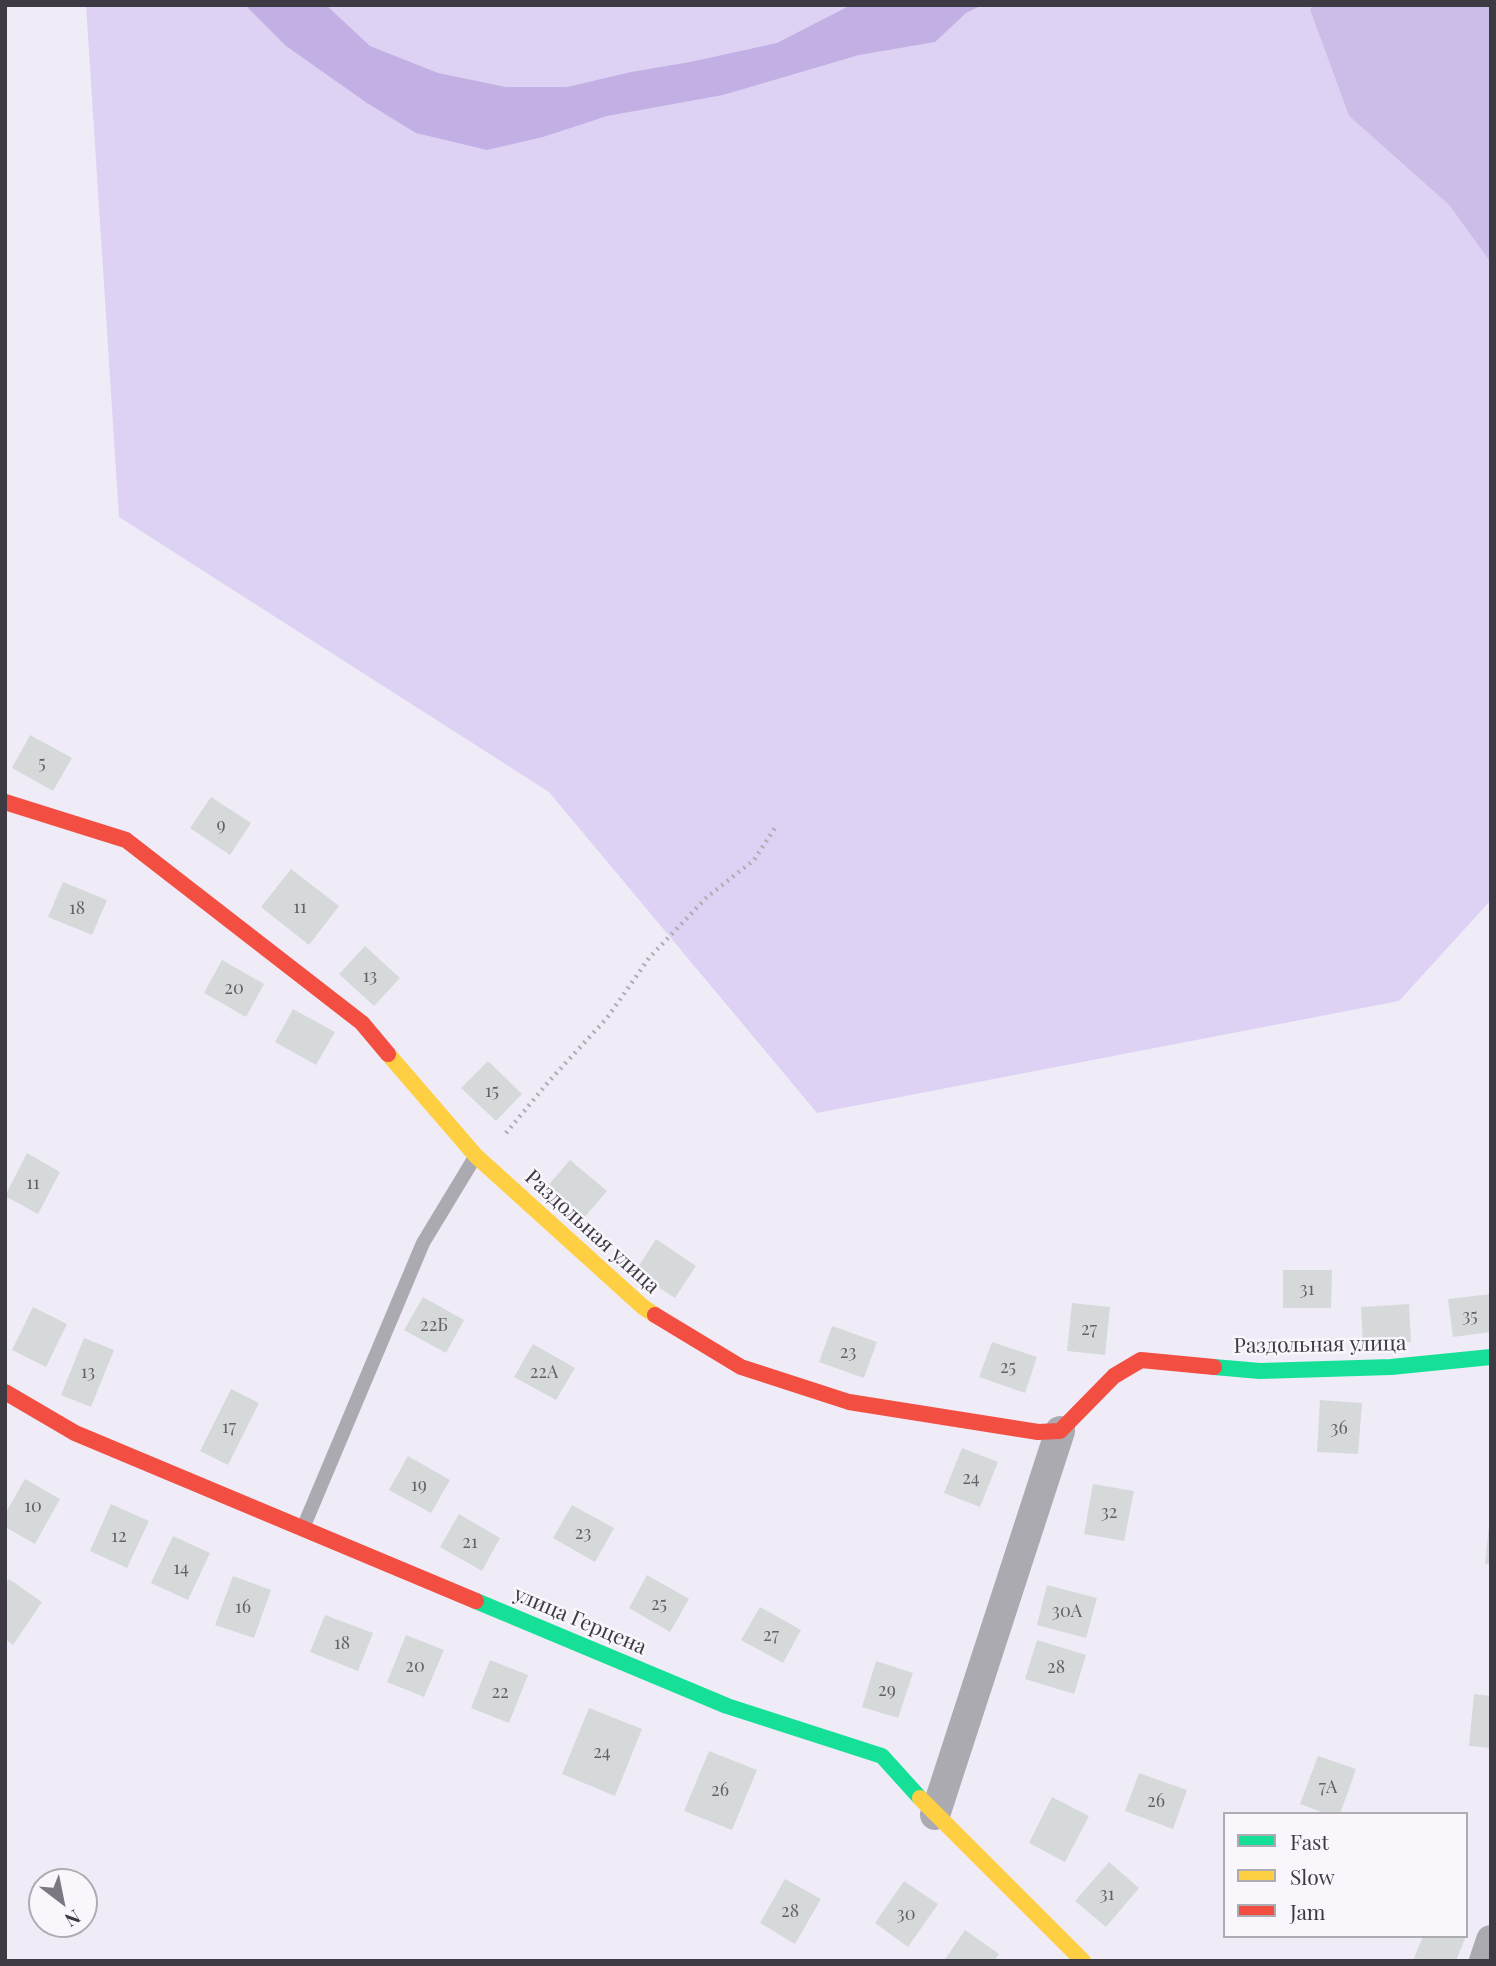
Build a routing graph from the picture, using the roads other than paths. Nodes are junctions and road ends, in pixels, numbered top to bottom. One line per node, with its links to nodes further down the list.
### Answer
1 (5, 802): 2 (street, Раздольная улица)
2 (476, 1156): 5 (street, Раздольная улица); 6 (lane)
3 (1491, 1357): 5 (street, Раздольная улица)
4 (5, 1392): 6 (street, улица Герцена)
5 (1060, 1431): 7 (street)
6 (303, 1528): 7 (street, улица Герцена)
7 (935, 1815): 9 (street, улица Герцена)
8 (1491, 1940): 10 (street)
9 (1083, 1961)
10 (1484, 1961)

